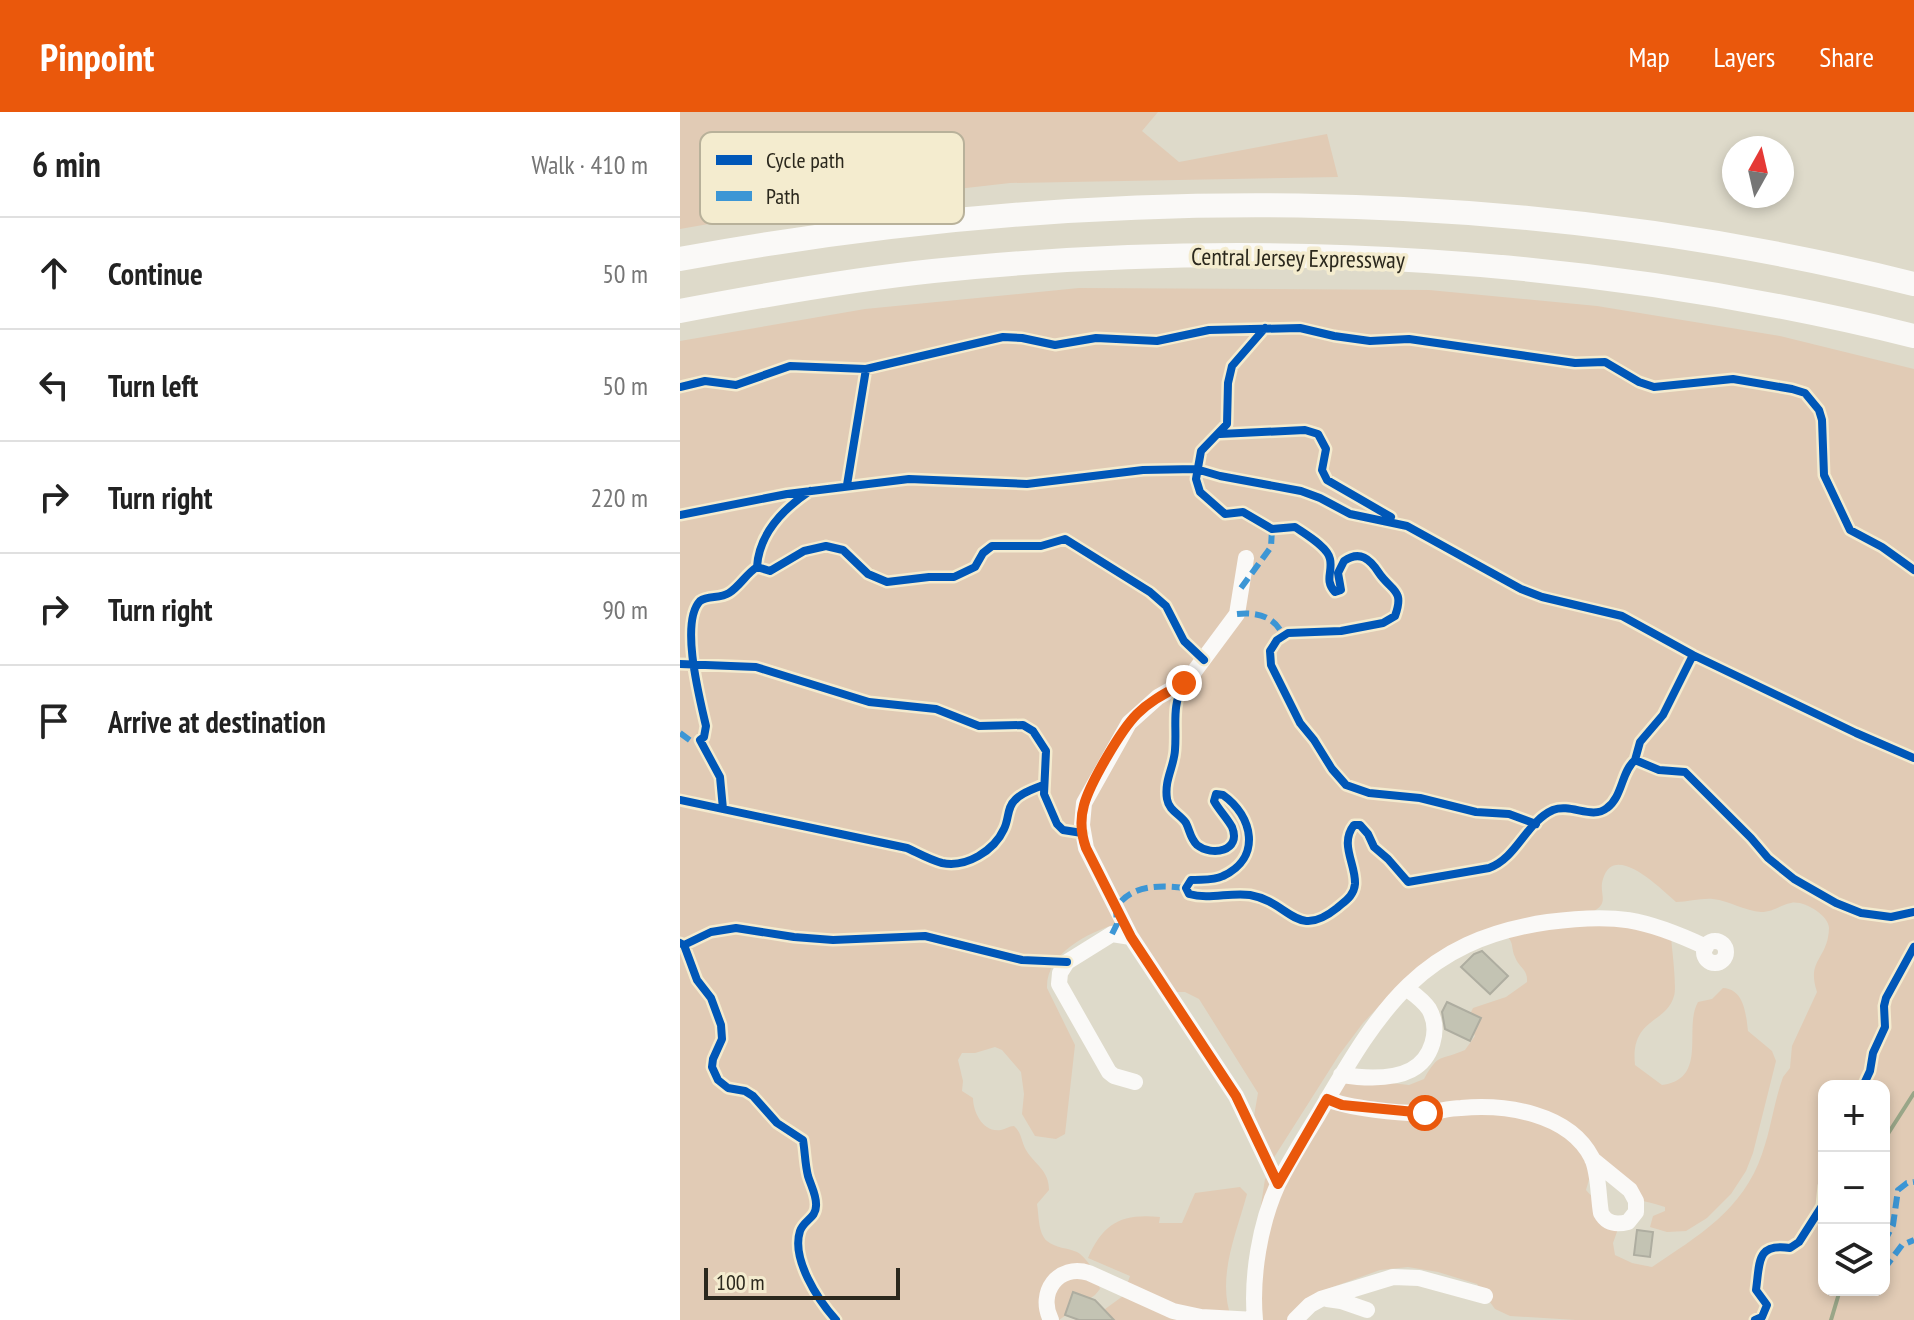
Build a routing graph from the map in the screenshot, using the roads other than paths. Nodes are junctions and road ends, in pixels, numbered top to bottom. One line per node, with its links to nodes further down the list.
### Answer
1 (964, 219): 4 (highway, Central Jersey Expressway)
2 (918, 224): 3 (highway, Central Jersey Expressway)
3 (680, 259)
4 (1914, 284)
5 (680, 311): 6 (highway, Central Jersey Expressway)
6 (1914, 336)
7 (1246, 558): 8 (street)
8 (1131, 937): 12 (street); 15 (street)
9 (1706, 947): 10 (street)
10 (1406, 988): 11 (street); 11 (street)
11 (1341, 1075): 13 (street)
12 (1135, 1082)
13 (1327, 1099): 14 (street); 15 (street)
14 (1592, 1159)
15 (1278, 1184): 20 (street)
16 (1485, 1296): 17 (street)
17 (1321, 1299): 18 (street); 21 (street)
18 (1367, 1310)
19 (1051, 1320): 20 (street)
20 (1255, 1320)
21 (1295, 1320)

